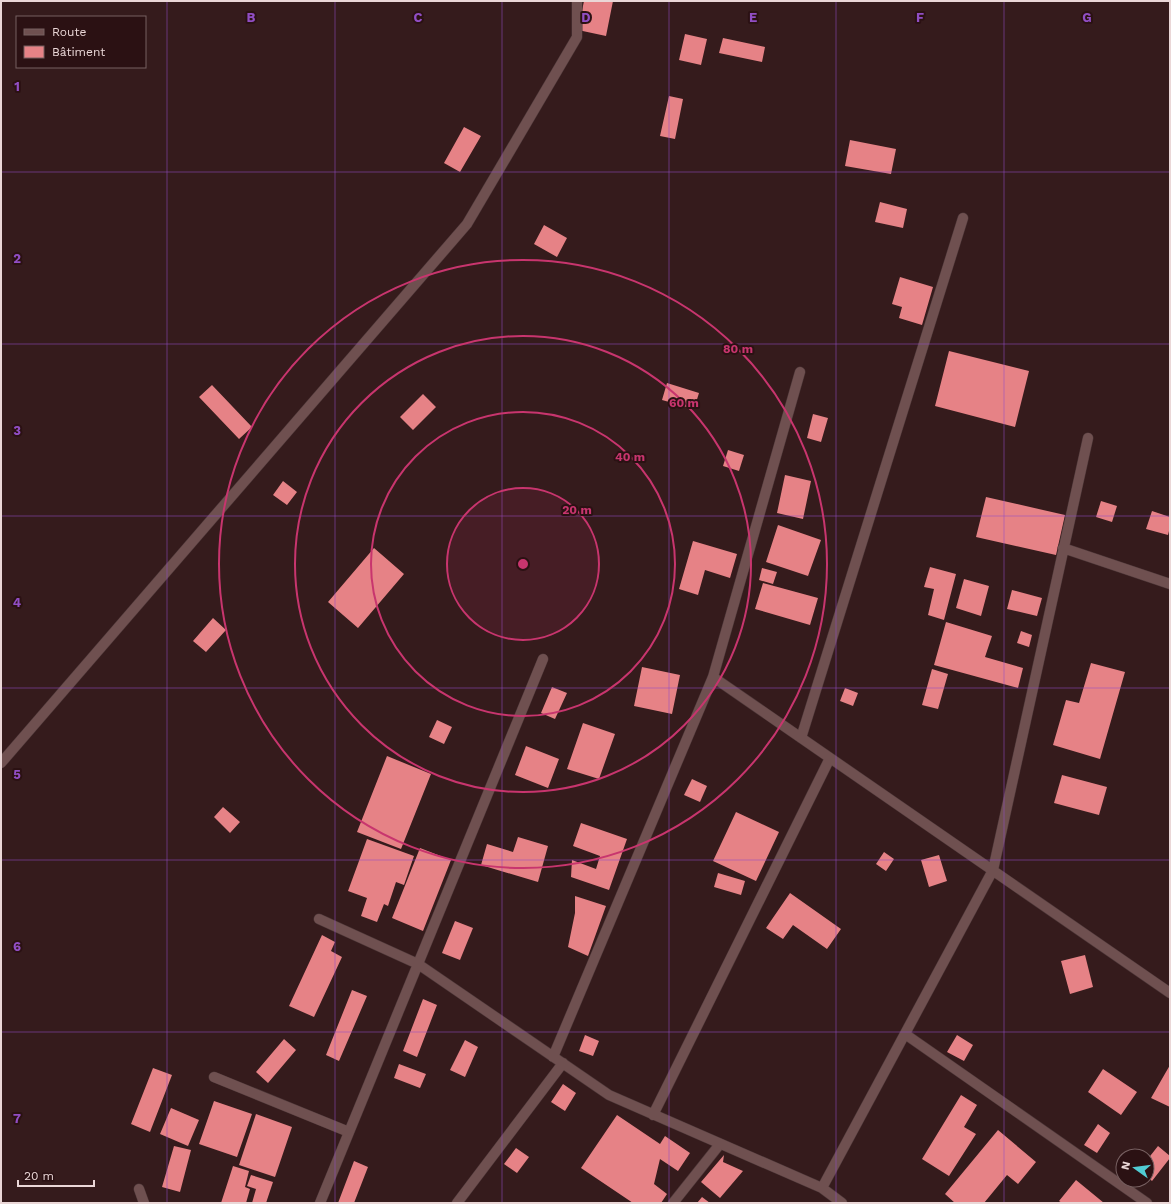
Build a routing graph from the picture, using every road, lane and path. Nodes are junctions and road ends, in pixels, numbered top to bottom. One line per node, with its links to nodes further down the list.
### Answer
1 (577, 1): 11 (street)
2 (962, 218): 9 (street)
3 (800, 372): 8 (street)
4 (1088, 438): 5 (street)
5 (1063, 548): 6 (street); 12 (street)
6 (1170, 584)
7 (543, 659): 14 (street)
8 (713, 677): 9 (street); 17 (street)
9 (800, 738): 10 (street)
10 (830, 758): 12 (street); 20 (street)
11 (1, 763)
12 (993, 870): 15 (street); 16 (street)
13 (319, 919): 14 (street)
14 (418, 964): 17 (street); 21 (street)
15 (1170, 993)
16 (905, 1034): 23 (street); 30 (street)
17 (553, 1057): 18 (street)
18 (563, 1063): 20 (street); 27 (street)
19 (214, 1077): 21 (street)
20 (653, 1115): 22 (street)
21 (349, 1132): 26 (street)
22 (720, 1144): 23 (street); 28 (street)
23 (822, 1188): 29 (street)
24 (140, 1189): 25 (street)
25 (144, 1203)
26 (320, 1203)
27 (456, 1203)
28 (673, 1203)
29 (842, 1203)
30 (1147, 1203)

